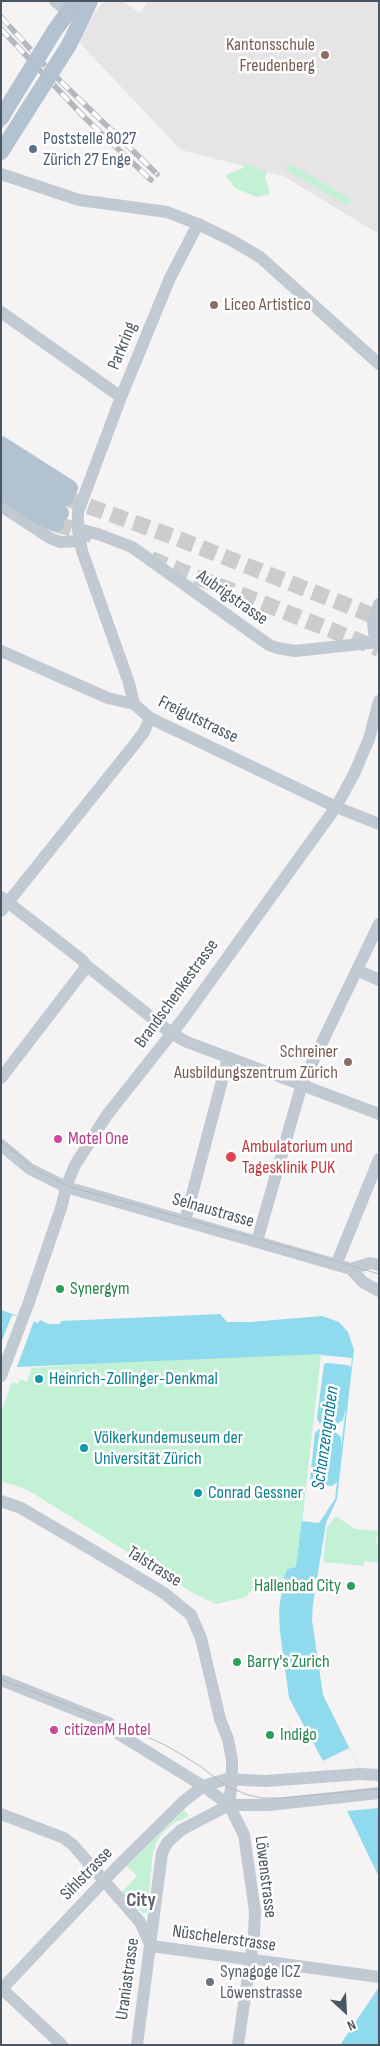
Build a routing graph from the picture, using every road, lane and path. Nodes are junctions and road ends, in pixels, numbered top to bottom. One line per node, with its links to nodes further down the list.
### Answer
1 (90, 1): 2 (main road)
2 (70, 9): 3 (main road, bridge); 4 (main road, bridge)
3 (1, 118)
4 (1, 152)
5 (1, 174): 6 (street)
6 (198, 224): 8 (street); 9 (street, Parkring)
7 (1, 312): 9 (street)
8 (379, 364)
9 (121, 397): 16 (street, Parkring)
10 (1, 444): 15 (main road)
11 (1, 460): 15 (main road)
12 (1, 476): 15 (main road)
13 (1, 492): 15 (main road)
14 (1, 506): 16 (street, Aubrigstrasse)
15 (63, 506)
16 (78, 536): 18 (street, Aubrigstrasse); 21 (street, Parkring)
17 (379, 604): 18 (street)
18 (379, 642)
19 (1, 651): 21 (street, Freigutstrasse)
20 (379, 700): 23 (street, Brandschenkestrasse)
21 (134, 704): 22 (street, Freigutstrasse)
22 (150, 718): 23 (street, Freigutstrasse); 25 (street)
23 (336, 807): 24 (street, Freigutstrasse); 30 (street, Brandschenkestrasse)
24 (379, 824)
25 (4, 904): 27 (street)
26 (379, 924): 28 (street)
27 (87, 966): 30 (street); 32 (street)
28 (357, 970): 29 (street); 33 (street)
29 (379, 980)
30 (171, 1033): 31 (street); 37 (street, Brandschenkestrasse)
31 (228, 1058): 33 (street); 38 (street)
32 (1, 1078)
33 (302, 1084): 34 (street); 39 (street)
34 (379, 1114)
35 (1, 1145): 37 (street, Selnaustrasse)
36 (379, 1159): 40 (street)
37 (66, 1187): 38 (street, Selnaustrasse); 44 (street, Brandschenkestrasse)
38 (185, 1221): 39 (street, Selnaustrasse)
39 (257, 1241): 40 (street, Selnaustrasse)
40 (336, 1265): 42 (street, Selnaustrasse)
41 (379, 1265): 42 (street, Selnaustrasse)
42 (351, 1269): 43 (street, Selnaustrasse)
43 (379, 1291)
44 (1, 1376)
45 (1, 1501): 48 (street, Talstrasse)
46 (1, 1680): 49 (street)
47 (379, 1775): 48 (street)
48 (232, 1779): 49 (street); 51 (street, Talstrasse)
49 (203, 1786): 51 (street); 53 (street, Sihlstrasse)
50 (375, 1794): 51 (street)
51 (229, 1805): 54 (street, Uraniastrasse); 55 (street, Löwenstrasse)
52 (1, 1814): 53 (street, Nüschelerstrasse)
53 (104, 1881): 54 (street, Nüschelerstrasse); 57 (street, Sihlstrasse)
54 (151, 1946): 55 (street, Nüschelerstrasse); 59 (street, Uraniastrasse)
55 (250, 1961): 56 (street, Nüschelerstrasse); 60 (street, Löwenstrasse)
56 (379, 1977)
57 (2, 1990): 58 (street)
58 (62, 2045)
59 (137, 2045)
60 (238, 2045)

